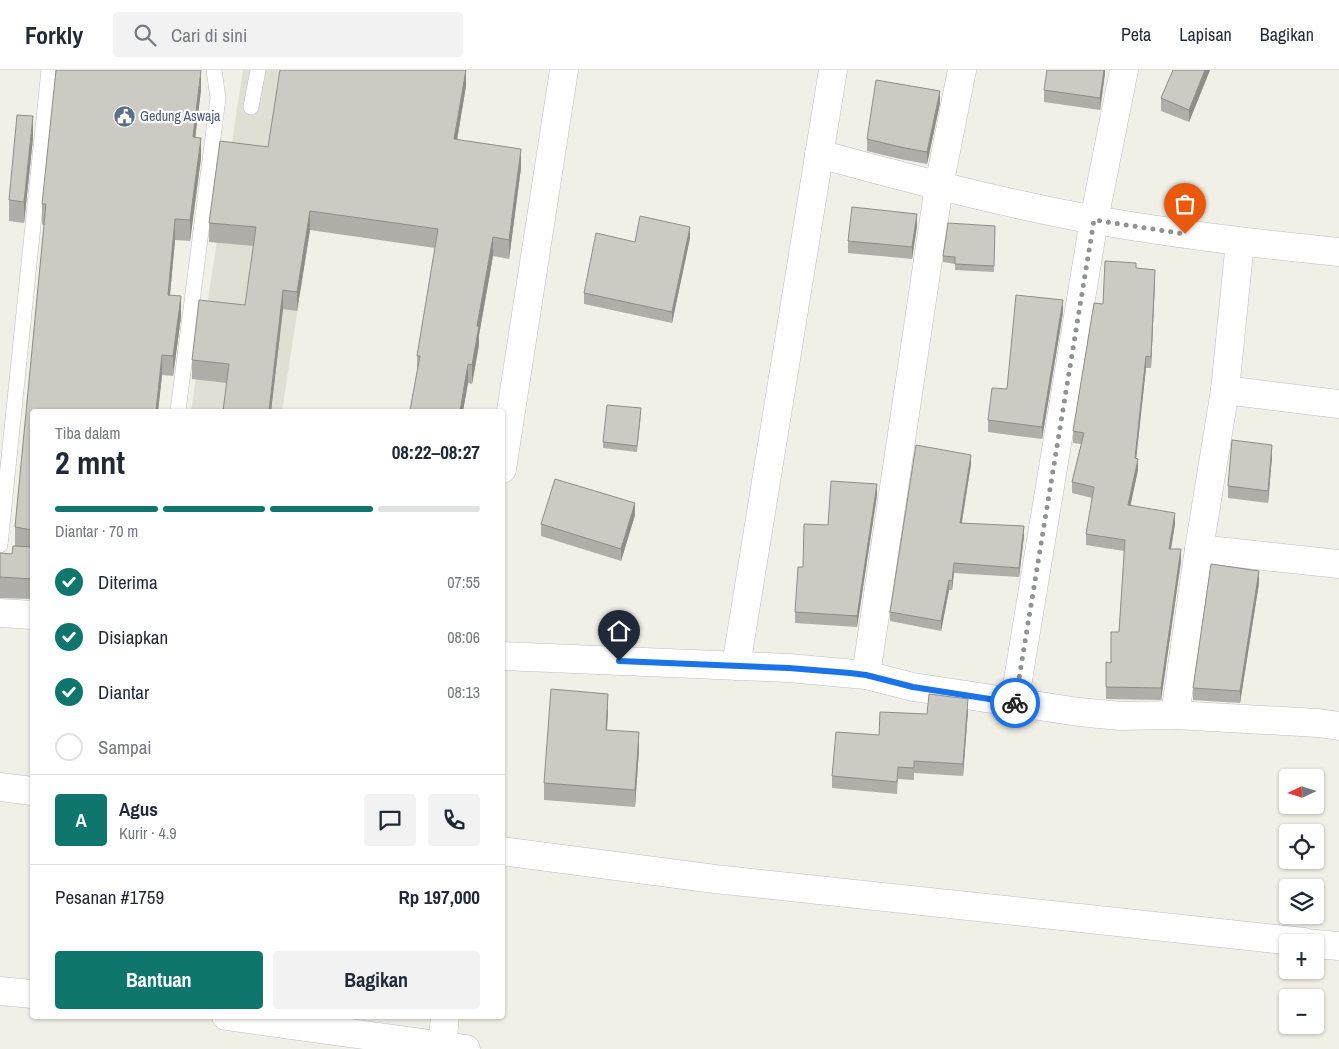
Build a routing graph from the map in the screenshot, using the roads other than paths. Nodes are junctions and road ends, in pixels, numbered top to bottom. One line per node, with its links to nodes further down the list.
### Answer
1 (49, 70): 19 (lane)
2 (214, 70): 16 (lane)
3 (258, 70): 8 (lane)
4 (564, 70): 17 (street)
5 (833, 70): 9 (street)
6 (962, 70): 10 (street)
7 (1124, 70): 11 (street)
8 (251, 107)
9 (819, 154): 10 (street); 24 (street)
10 (939, 186): 11 (street); 25 (street)
11 (1094, 220): 12 (street); 26 (street)
12 (1240, 242): 13 (street); 14 (street)
13 (1339, 252)
14 (1225, 390): 15 (street); 18 (street)
15 (1339, 404)
16 (178, 409)
17 (505, 450)
18 (1199, 549): 20 (street); 27 (street)
19 (3, 552)
20 (1339, 564)
21 (0, 613): 22 (street)
22 (30, 616)
23 (505, 656): 24 (street)
24 (736, 666): 25 (street)
25 (866, 675): 26 (street)
26 (1014, 704): 27 (street)
27 (1175, 715): 28 (street)
28 (1339, 726)
29 (0, 787): 30 (street)
30 (30, 791)
31 (505, 852): 32 (street)
32 (1279, 939)
33 (1324, 945): 34 (street)
34 (1339, 946)
35 (0, 990): 36 (street)
36 (30, 994)
37 (247, 1019): 39 (street)
38 (445, 1019): 39 (street)
39 (450, 1048)

